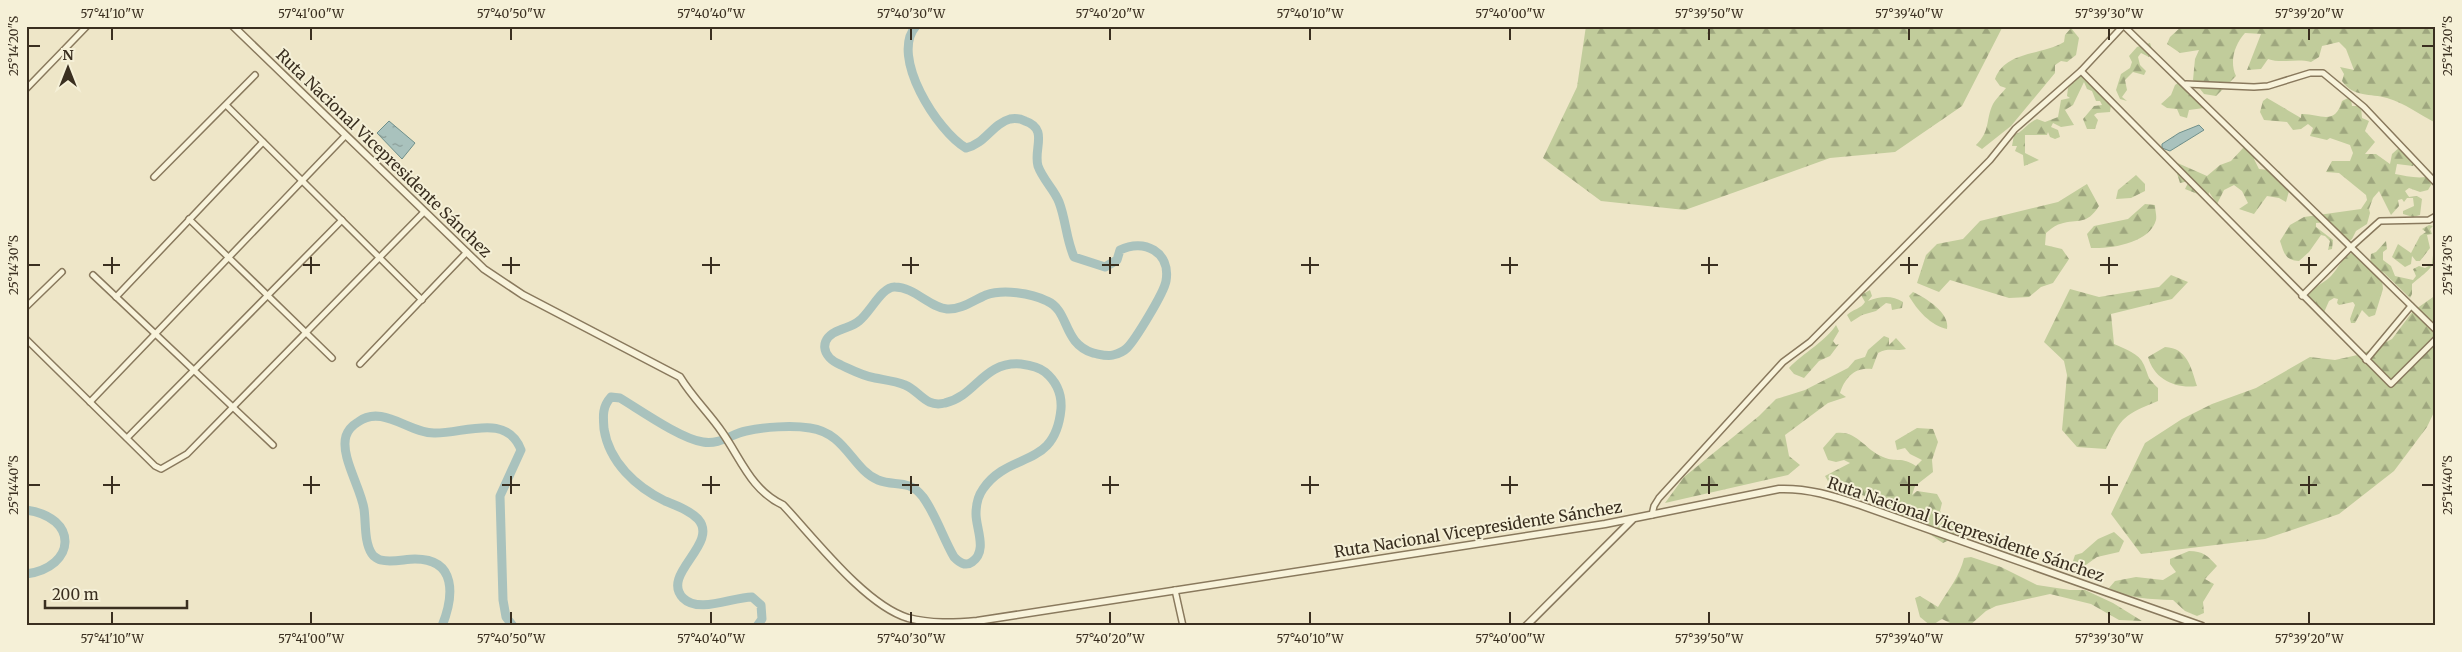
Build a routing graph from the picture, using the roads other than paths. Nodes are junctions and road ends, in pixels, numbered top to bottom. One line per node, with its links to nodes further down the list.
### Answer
1 (87, 26): 7 (street)
2 (233, 26): 9 (street, Ruta Nacional Vicepresidente Sánchez)
3 (2124, 26): 4 (street); 6 (street)
4 (2081, 71): 25 (street); 43 (street)
5 (255, 75): 8 (street)
6 (2186, 84): 13 (street); 18 (street)
7 (26, 89)
8 (227, 106): 10 (street); 11 (street)
9 (345, 136): 12 (street); 14 (street, Ruta Nacional Vicepresidente Sánchez)
10 (263, 142): 12 (street); 16 (street)
11 (154, 177)
12 (302, 181): 17 (street); 20 (street)
13 (2436, 183)
14 (424, 212): 19 (street, Ruta Nacional Vicepresidente Sánchez); 21 (street)
15 (2436, 216): 18 (street)
16 (189, 219): 20 (street); 26 (street)
17 (342, 220): 21 (street); 24 (street)
18 (2351, 247): 25 (street); 28 (street)
19 (467, 252): 27 (street); 47 (street, Ruta Nacional Vicepresidente Sánchez)
20 (229, 258): 24 (street); 32 (street)
21 (379, 258): 27 (street); 31 (street)
22 (62, 272): 29 (street)
23 (93, 275): 26 (street)
24 (268, 296): 31 (street); 38 (street)
25 (2302, 296): 36 (street)
26 (116, 297): 32 (street)
27 (422, 300): 37 (street)
28 (2411, 306): 30 (street); 36 (street)
29 (26, 307)
30 (2436, 330)
31 (306, 333): 35 (street); 40 (street)
32 (155, 334): 38 (street); 39 (street)
33 (26, 339): 39 (street)
34 (2436, 339): 36 (street)
35 (332, 358)
36 (2366, 360)
37 (360, 364)
38 (194, 371): 40 (street); 41 (street)
39 (90, 402): 41 (street)
40 (233, 408): 41 (street); 42 (street)
41 (127, 438)
42 (273, 445)
43 (1652, 515): 44 (street, Ruta Nacional Vicepresidente Sánchez); 50 (street, Ruta Nacional Vicepresidente Sánchez)
44 (1633, 519): 45 (street, Ruta Nacional Vicepresidente Sánchez); 46 (street)
45 (1605, 524): 46 (street); 47 (street, Ruta Nacional Vicepresidente Sánchez)
46 (1612, 538): 49 (street)
47 (1175, 590): 48 (street)
48 (1183, 626)
49 (1526, 626)
50 (2202, 626)

